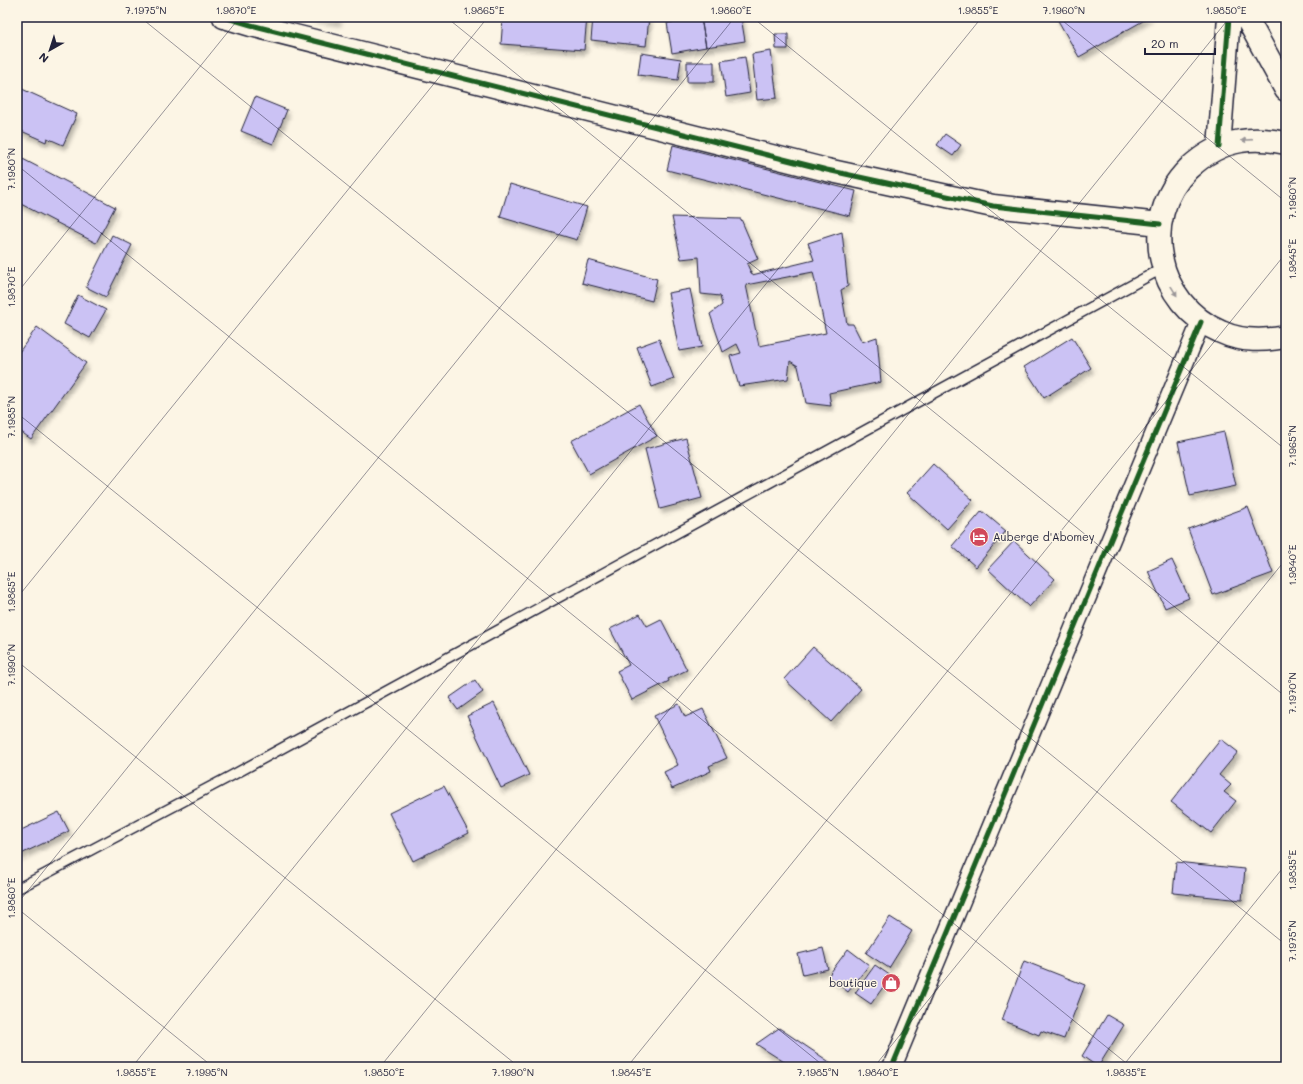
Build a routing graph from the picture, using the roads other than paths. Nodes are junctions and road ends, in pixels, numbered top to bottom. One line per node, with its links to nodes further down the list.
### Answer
1 (224, 17): 7 (street)
2 (1229, 17): 6 (street)
3 (1246, 17): 4 (street)
4 (1286, 90)
5 (1286, 143): 6 (street, one-way to 6)
6 (1219, 147): 7 (street)
7 (1160, 224): 8 (street)
8 (1163, 268): 9 (street, one-way to 9); 11 (lane)
9 (1201, 322): 10 (street); 12 (street)
10 (1286, 337)
11 (17, 889)
12 (892, 1067)

